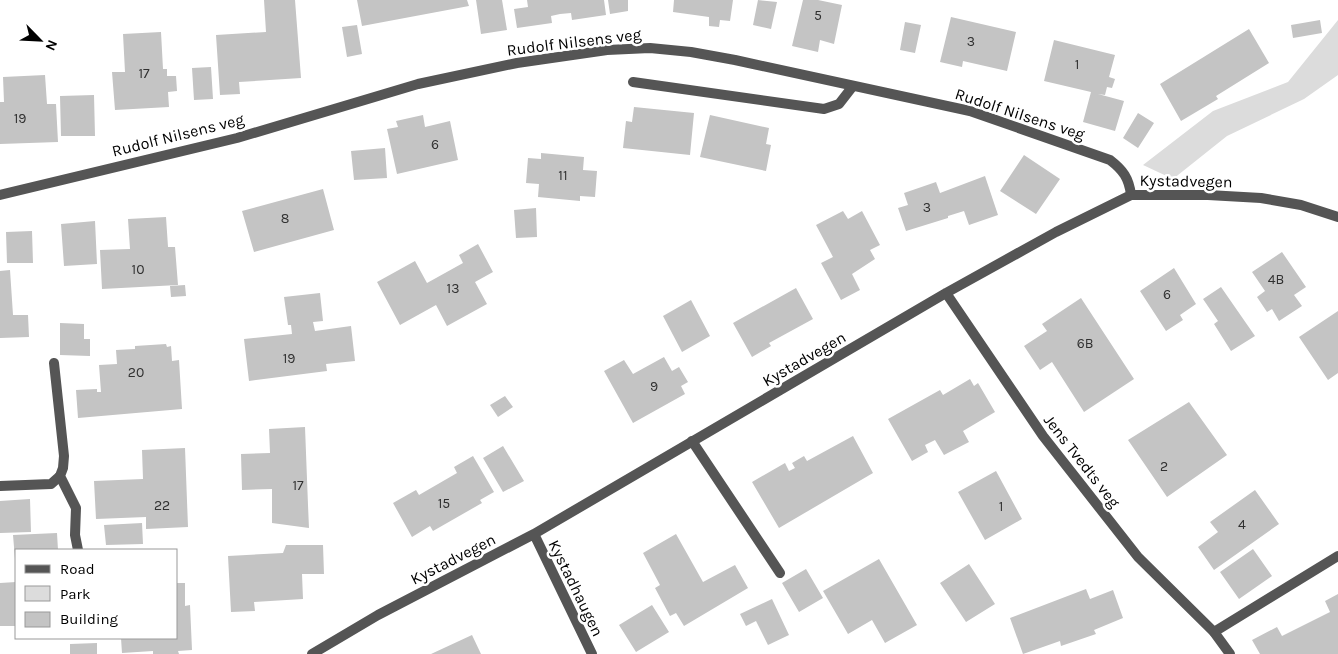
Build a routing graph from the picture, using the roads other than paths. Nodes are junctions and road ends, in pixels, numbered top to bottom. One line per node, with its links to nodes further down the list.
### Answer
1 (633, 82): 2 (street)
2 (853, 86): 3 (street, Rudolf Nilsens veg); 4 (street, Rudolf Nilsens veg)
3 (0, 195)
4 (1131, 195): 5 (street, Kystadvegen); 6 (street, Kystadvegen)
5 (1338, 216)
6 (946, 293): 8 (street, Kystadvegen); 15 (street, Jens Tvedts veg)
7 (54, 363): 9 (street)
8 (692, 442): 11 (street, Kystadvegen); 14 (street)
9 (60, 476): 10 (street); 12 (street)
10 (0, 486)
11 (534, 534): 16 (street, Kystadvegen); 17 (street, Kystadhaugen)
12 (78, 549)
13 (1338, 556): 15 (street)
14 (780, 573)
15 (1214, 632): 18 (street, Jens Tvedts veg)
16 (312, 654)
17 (592, 654)
18 (1230, 654)

